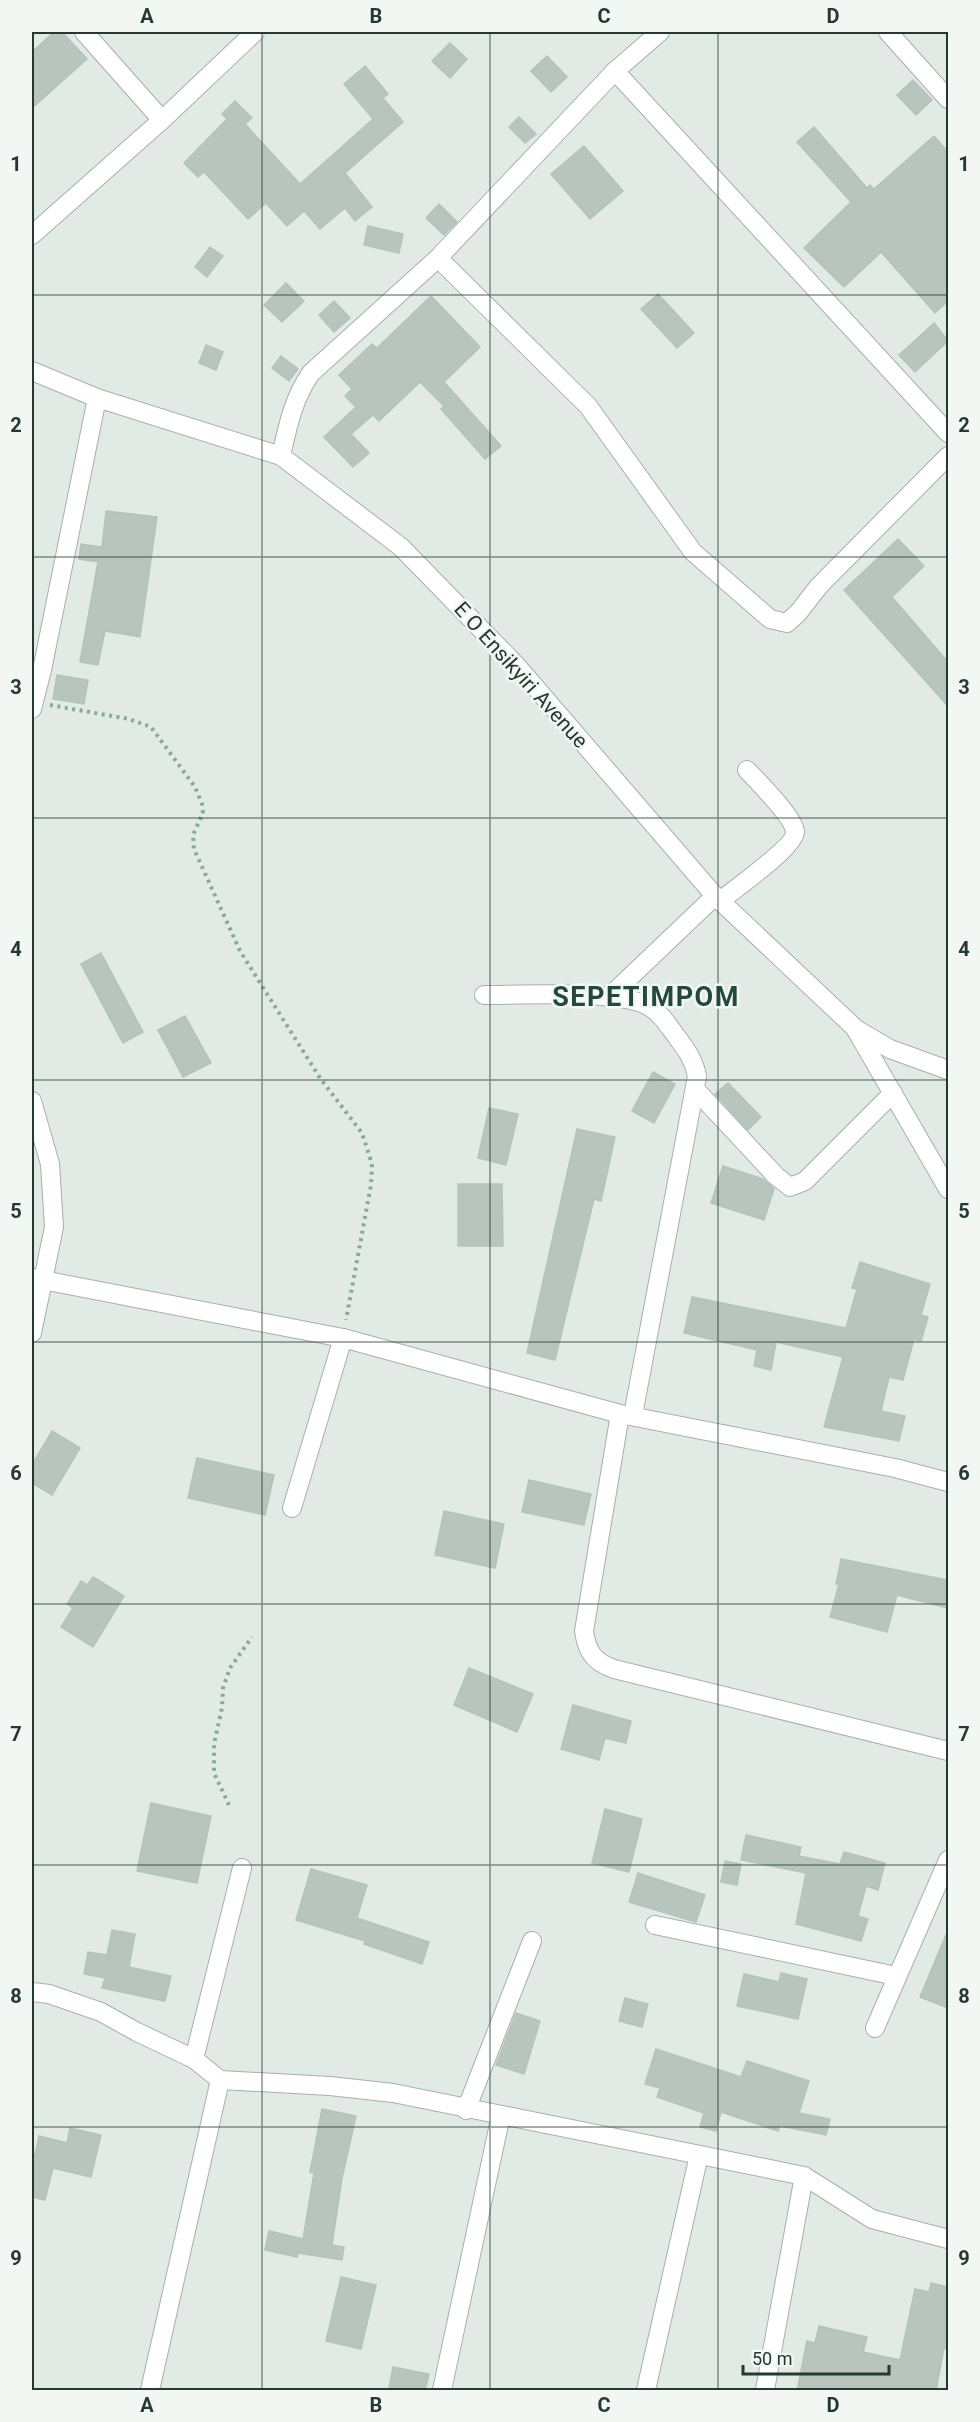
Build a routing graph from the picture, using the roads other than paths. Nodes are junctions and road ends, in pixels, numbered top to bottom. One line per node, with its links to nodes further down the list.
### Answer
1 (84, 32): 7 (street)
2 (255, 32): 7 (street)
3 (660, 32): 5 (street)
4 (888, 32): 6 (street)
5 (615, 71): 9 (street); 12 (street)
6 (948, 99)
7 (162, 120): 8 (street)
8 (32, 235)
9 (438, 258): 13 (street); 14 (street)
10 (32, 371): 11 (street, E O Ensikyiri Avenue)
11 (97, 398): 13 (street, E O Ensikyiri Avenue); 15 (street)
12 (948, 433)
13 (281, 456): 17 (street, E O Ensikyiri Avenue)
14 (948, 456)
15 (33, 705)
16 (747, 770): 17 (street)
17 (717, 898): 19 (street); 20 (street, E O Ensikyiri Avenue)
18 (484, 995): 19 (street)
19 (609, 997): 22 (street)
20 (856, 1029): 21 (street, E O Ensikyiri Avenue); 23 (street)
21 (948, 1070)
22 (695, 1089): 23 (street); 29 (street)
23 (893, 1093): 25 (street)
24 (32, 1101): 26 (street)
25 (948, 1189)
26 (38, 1279): 27 (street); 28 (street)
27 (32, 1333)
28 (343, 1338): 29 (street); 31 (street)
29 (626, 1414): 30 (street); 32 (street)
30 (948, 1482)
31 (292, 1508)
32 (948, 1751)
33 (948, 1860): 37 (street)
34 (242, 1868): 40 (street)
35 (655, 1925): 37 (street)
36 (532, 1941): 42 (street)
37 (896, 1976): 39 (street)
38 (32, 1992): 40 (street)
39 (875, 2028)
40 (194, 2059): 41 (street)
41 (220, 2080): 42 (street); 47 (street)
42 (466, 2110): 43 (street)
43 (501, 2115): 44 (street); 48 (street)
44 (699, 2155): 45 (street); 49 (street)
45 (804, 2176): 46 (street); 50 (street)
46 (948, 2239)
47 (150, 2391)
48 (442, 2391)
49 (646, 2391)
50 (765, 2391)

